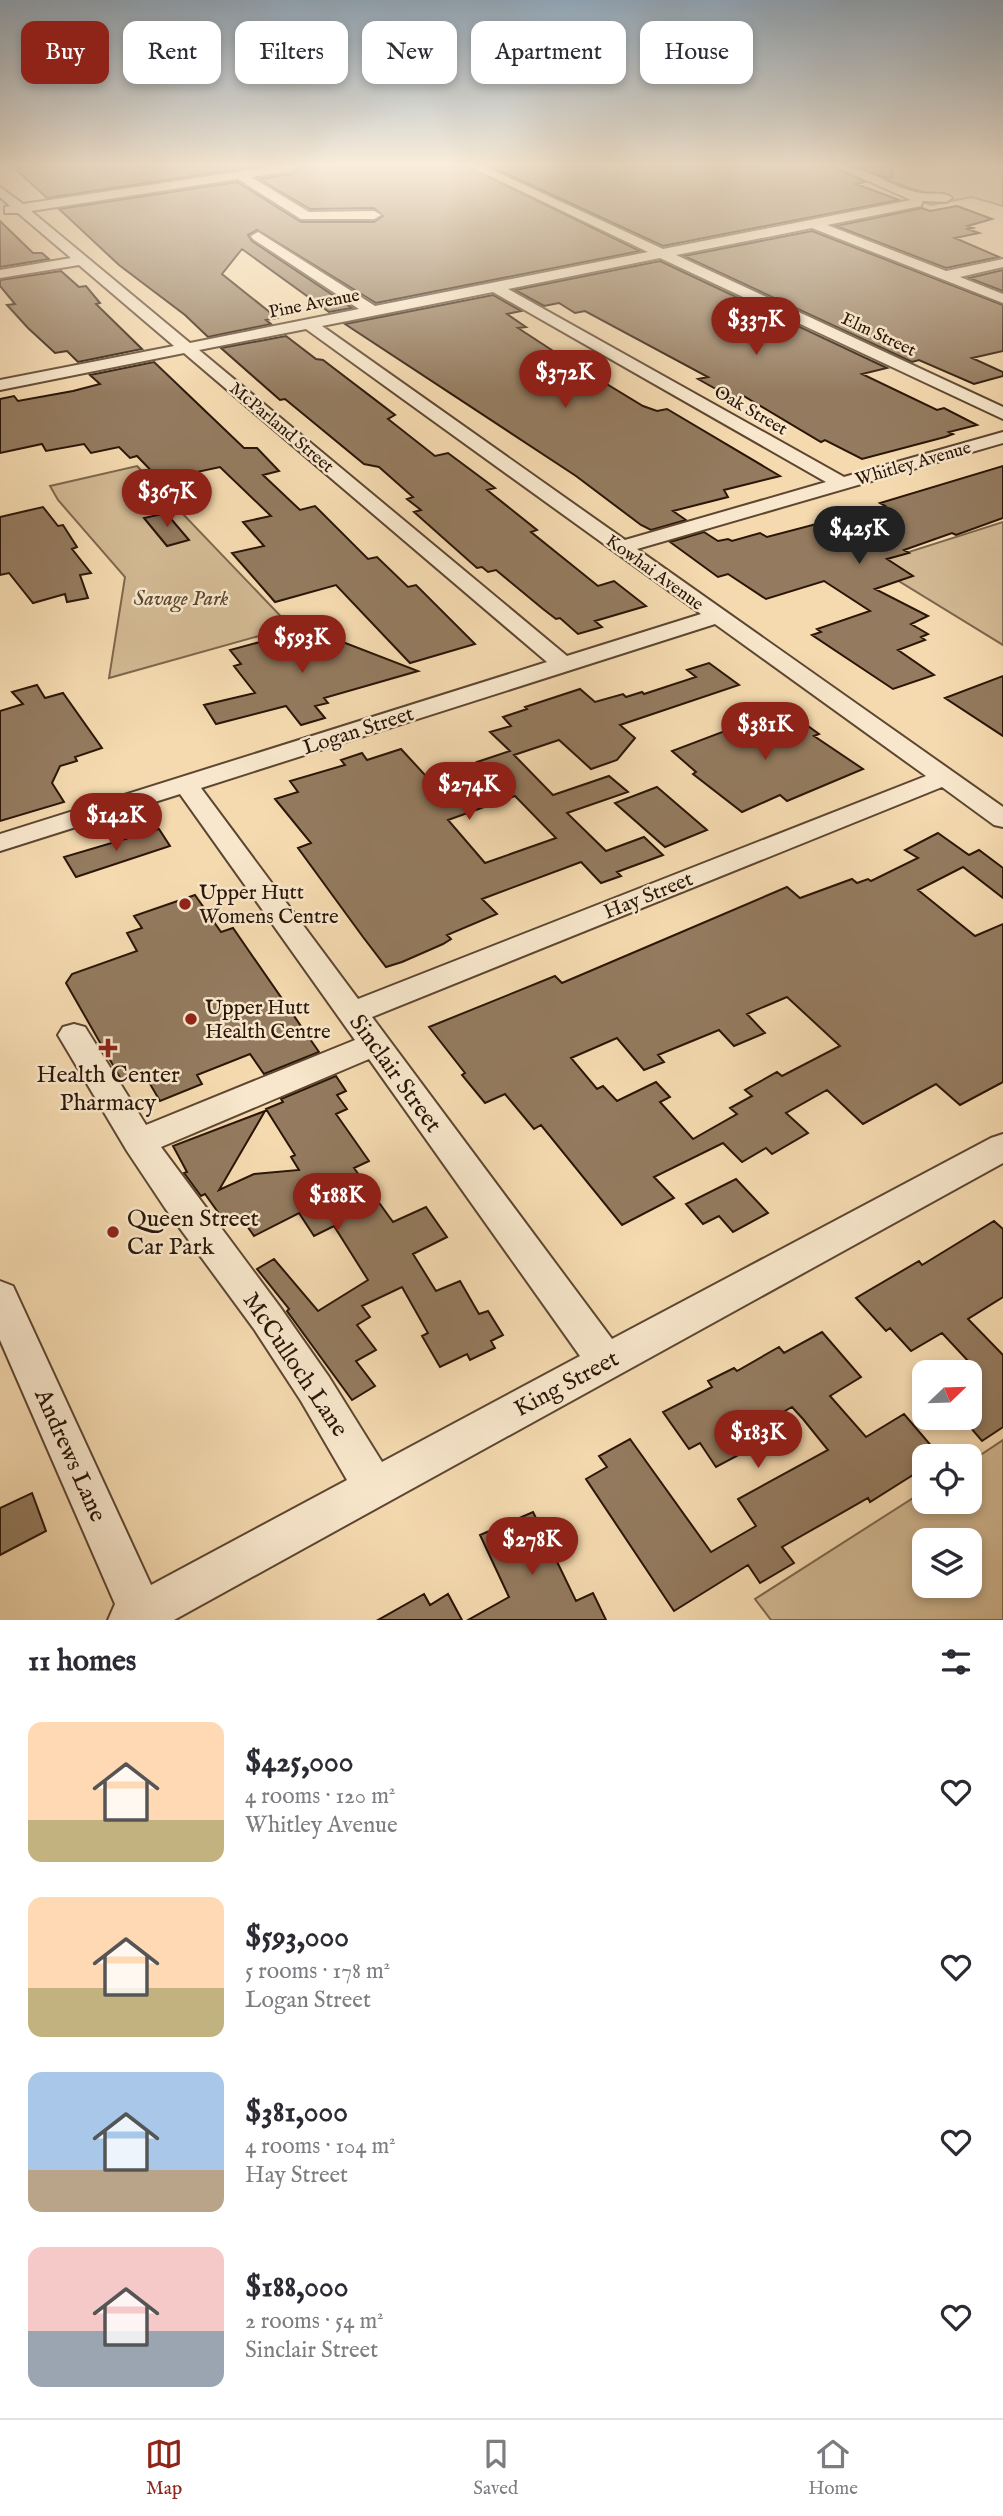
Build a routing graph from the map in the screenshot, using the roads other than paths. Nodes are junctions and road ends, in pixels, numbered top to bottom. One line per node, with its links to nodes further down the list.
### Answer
1 (62, 243): 7 (street, McParland Street)
2 (268, 243): 13 (street)
3 (639, 243): 6 (street)
4 (720, 243): 6 (street, Pine Avenue)
5 (860, 243): 10 (street)
6 (663, 254): 11 (street, Pine Avenue); 17 (street, Elm Street)
7 (83, 260): 9 (street); 15 (street, McParland Street)
8 (1003, 263): 10 (street)
9 (0, 274)
10 (945, 276): 12 (street)
11 (495, 287): 13 (street, Pine Avenue); 19 (street, Oak Street)
12 (1003, 299)
13 (372, 311): 14 (street, Pine Avenue)
14 (309, 324): 15 (street, Pine Avenue); 20 (street, Kowhai Avenue)
15 (188, 348): 16 (street, Pine Avenue); 22 (street, McParland Street)
16 (0, 385)
17 (1003, 414)
18 (1003, 437): 19 (street, Whitley Avenue)
19 (841, 483): 20 (street, Whitley Avenue)
20 (621, 547): 21 (street, Kowhai Avenue)
21 (716, 616): 22 (street, Logan Street); 24 (street, Kowhai Avenue)
22 (563, 664): 23 (street, Logan Street)
23 (199, 773): 26 (street, Logan Street); 27 (street, Sinclair Street)
24 (945, 777): 25 (street, Kowhai Avenue); 27 (street, Hay Street)
25 (1003, 819)
26 (0, 843)
27 (352, 1013): 29 (street, Sinclair Street)
28 (74, 1035): 30 (street, McCulloch Lane)
29 (375, 1044): 30 (street); 33 (street, Sinclair Street)
30 (139, 1142): 34 (street, McCulloch Lane)
31 (1003, 1147): 33 (street, King Street)
32 (0, 1297): 35 (street, Andrews Lane)
33 (606, 1361): 34 (street, King Street)
34 (374, 1487): 35 (street, King Street)
35 (136, 1617)

